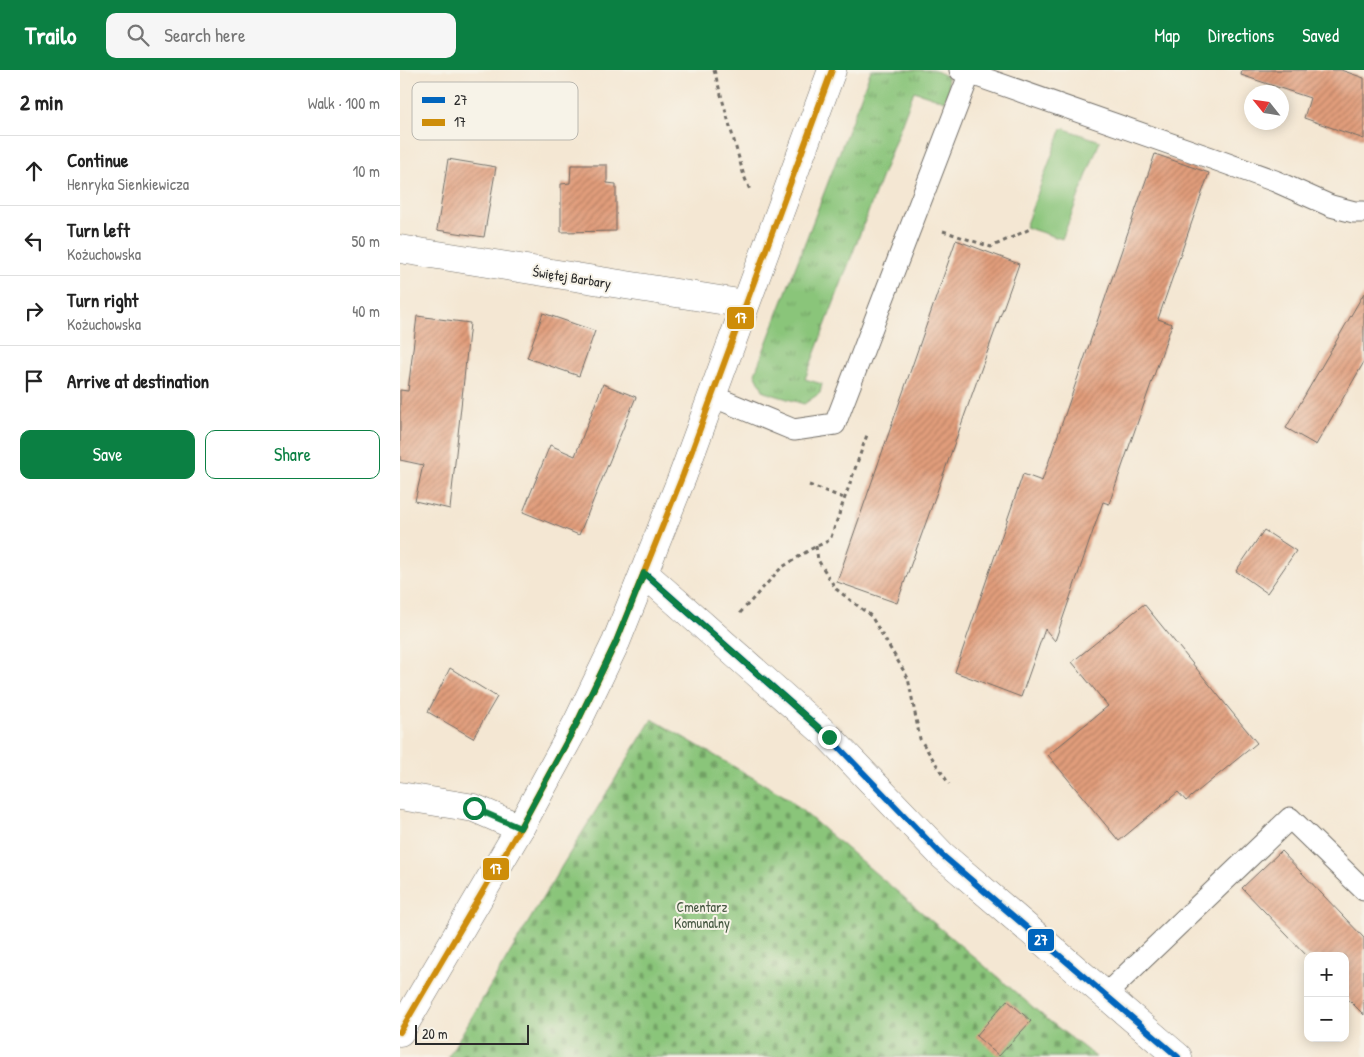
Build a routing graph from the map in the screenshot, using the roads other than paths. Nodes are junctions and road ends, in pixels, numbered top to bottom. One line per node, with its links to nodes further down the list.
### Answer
1 (832, 70): 5 (street)
2 (967, 71): 3 (lane); 6 (lane)
3 (1364, 212)
4 (400, 249): 5 (street, Świętej Barbary)
5 (745, 304): 6 (street)
6 (712, 396): 7 (street)
7 (644, 573): 9 (street); 11 (street)
8 (400, 796): 9 (street)
9 (520, 828): 12 (street)
10 (1364, 890): 11 (lane)
11 (1105, 995): 13 (street)
12 (400, 1032)
13 (1178, 1057)

